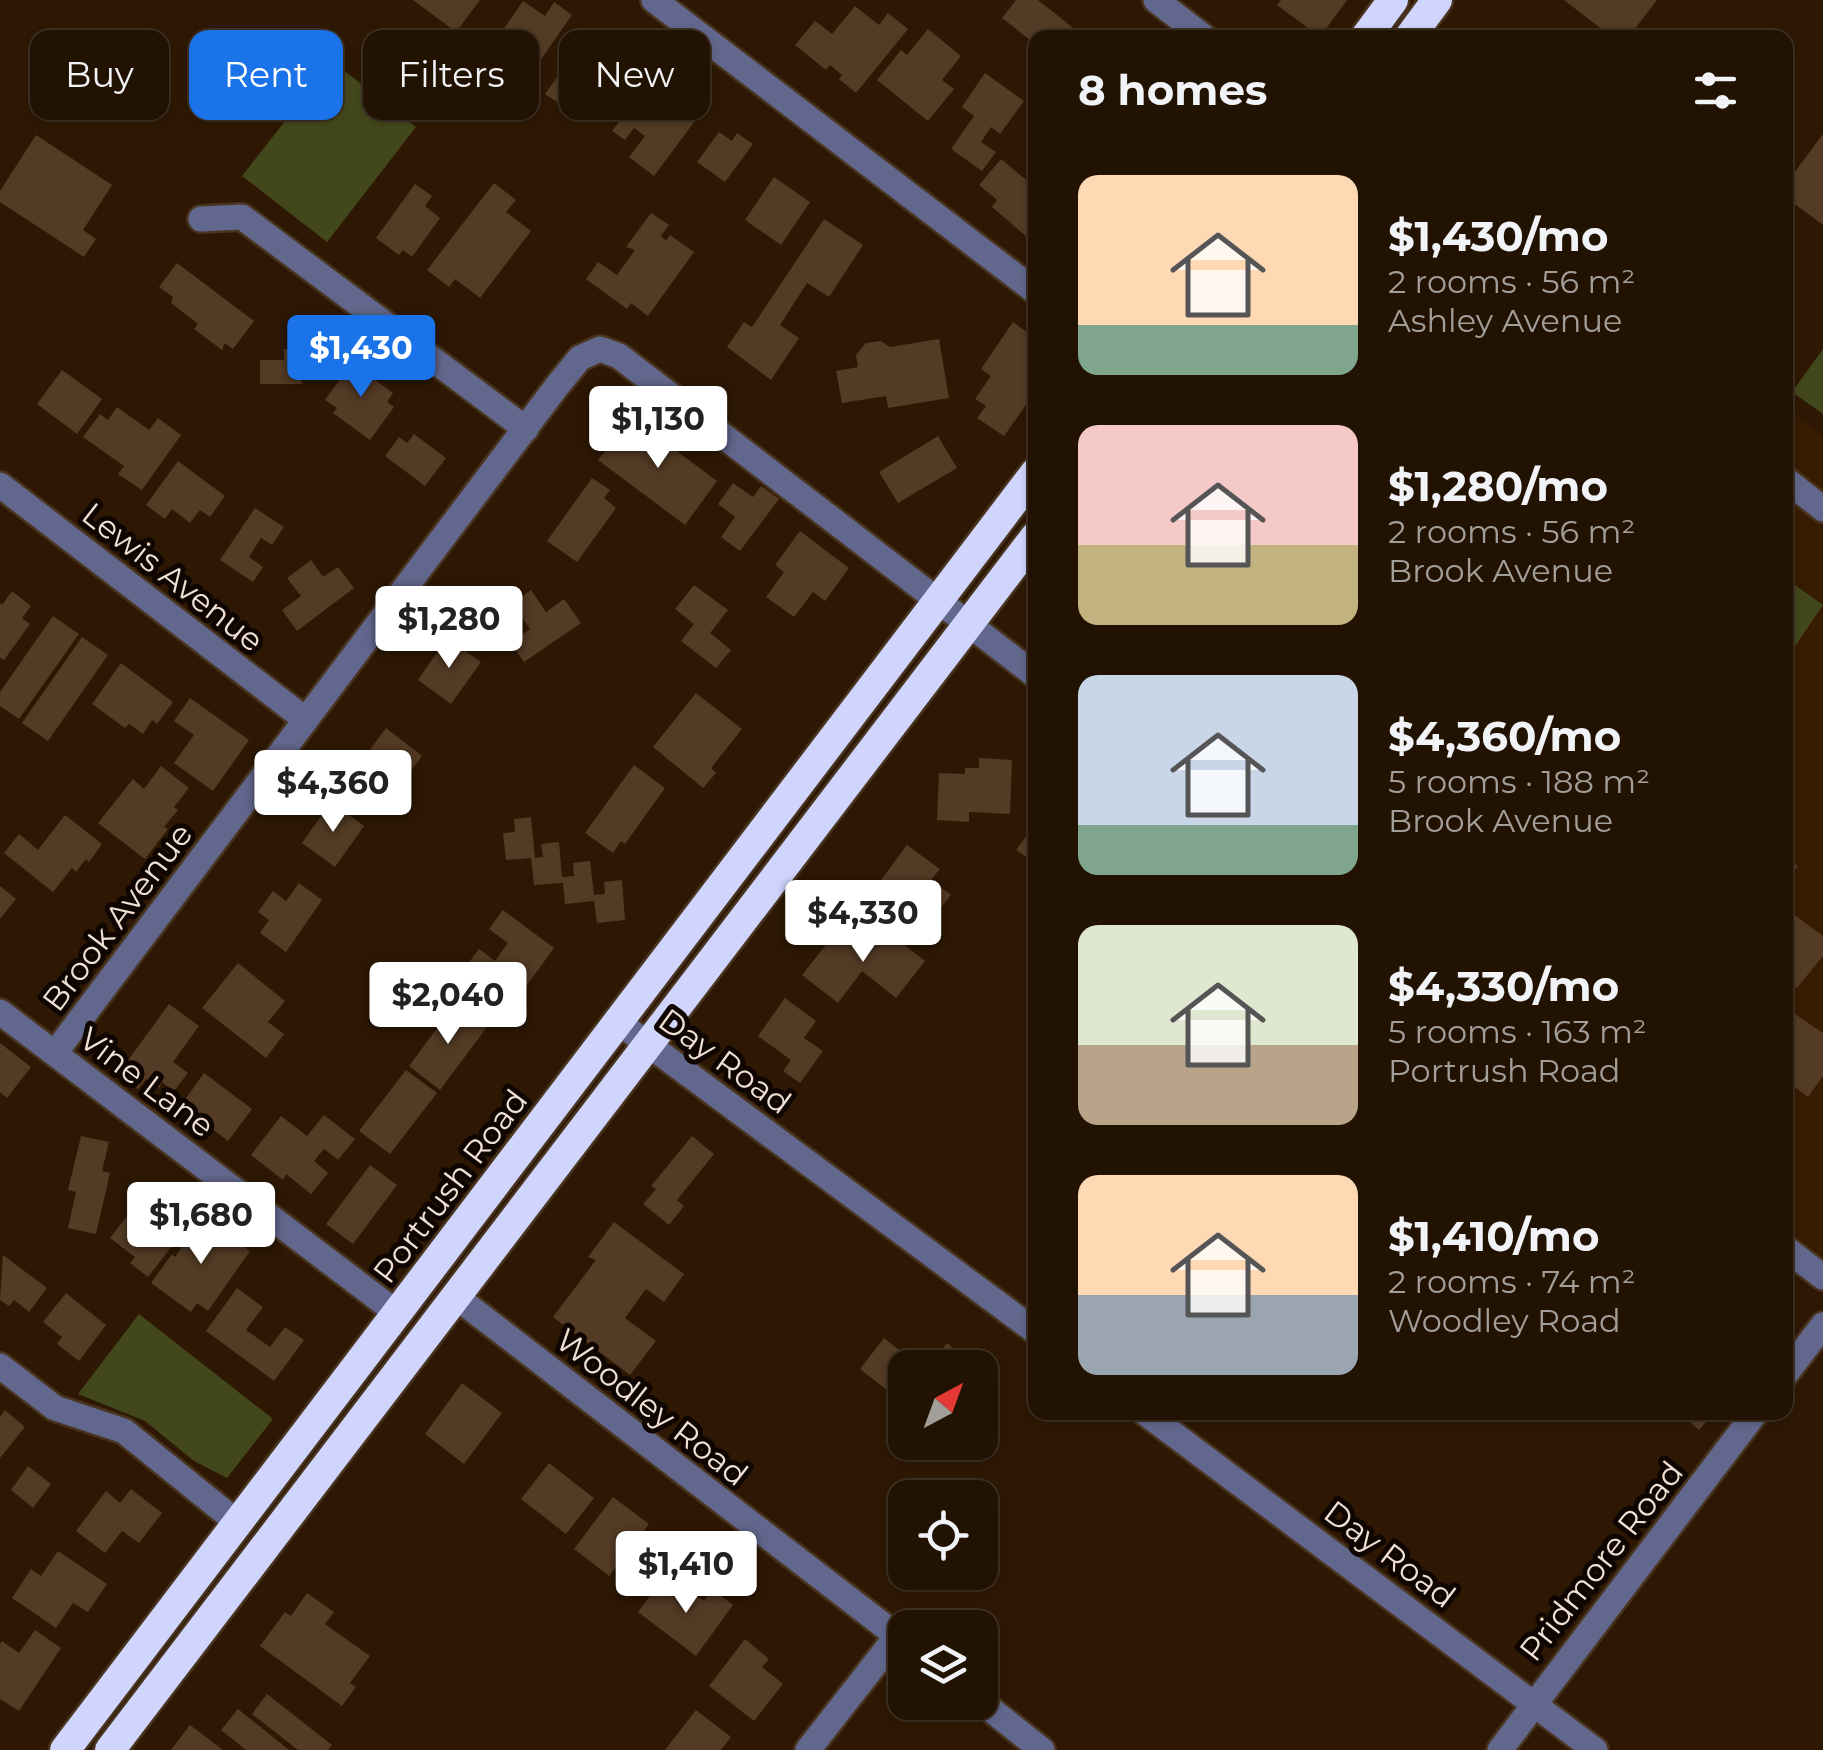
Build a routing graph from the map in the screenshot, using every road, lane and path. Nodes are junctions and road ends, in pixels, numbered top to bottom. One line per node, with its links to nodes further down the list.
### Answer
1 (654, 0): 9 (street)
2 (1156, 0): 5 (street)
3 (1392, 0): 6 (highway)
4 (1437, 0): 7 (highway)
5 (1195, 30)
6 (1371, 30)
7 (1415, 30)
8 (201, 219): 10 (street)
9 (1028, 287)
10 (526, 429): 16 (street, Brook Avenue); 19 (street, Brook Avenue)
11 (1028, 482): 16 (highway, Portrush Road)
12 (0, 485): 19 (street, Lewis Avenue)
13 (1793, 486): 14 (street)
14 (1823, 509)
15 (1028, 546): 17 (highway)
16 (936, 600): 17 (street, Brook Avenue); 21 (highway, Portrush Road)
17 (968, 625): 18 (street, Brook Avenue); 22 (highway)
18 (1028, 670)
19 (306, 720): 23 (street, Brook Avenue)
20 (0, 1012): 23 (street, Vine Lane)
21 (618, 1022): 22 (street, Day Road); 27 (highway, Portrush Road)
22 (649, 1044): 26 (highway); 28 (street, Day Road)
23 (55, 1053): 27 (street, Vine Lane)
24 (1793, 1254): 25 (street)
25 (1823, 1277)
26 (455, 1296): 35 (street, Woodley Road); 40 (highway)
27 (397, 1313): 34 (highway, Portrush Road)
28 (1028, 1326)
29 (1823, 1326): 30 (street)
30 (1793, 1365)
31 (0, 1366): 34 (street)
32 (1155, 1420): 37 (street, Day Road)
33 (1750, 1420): 37 (street, Pridmore Road)
34 (238, 1523): 39 (highway, Portrush Road)
35 (888, 1629)
36 (888, 1655): 41 (street)
37 (1534, 1702): 43 (street, Pridmore Road); 44 (street, Day Road)
38 (998, 1715): 42 (street)
39 (66, 1750)
40 (110, 1750)
41 (808, 1750)
42 (1042, 1750)
43 (1500, 1750)
44 (1595, 1750)

